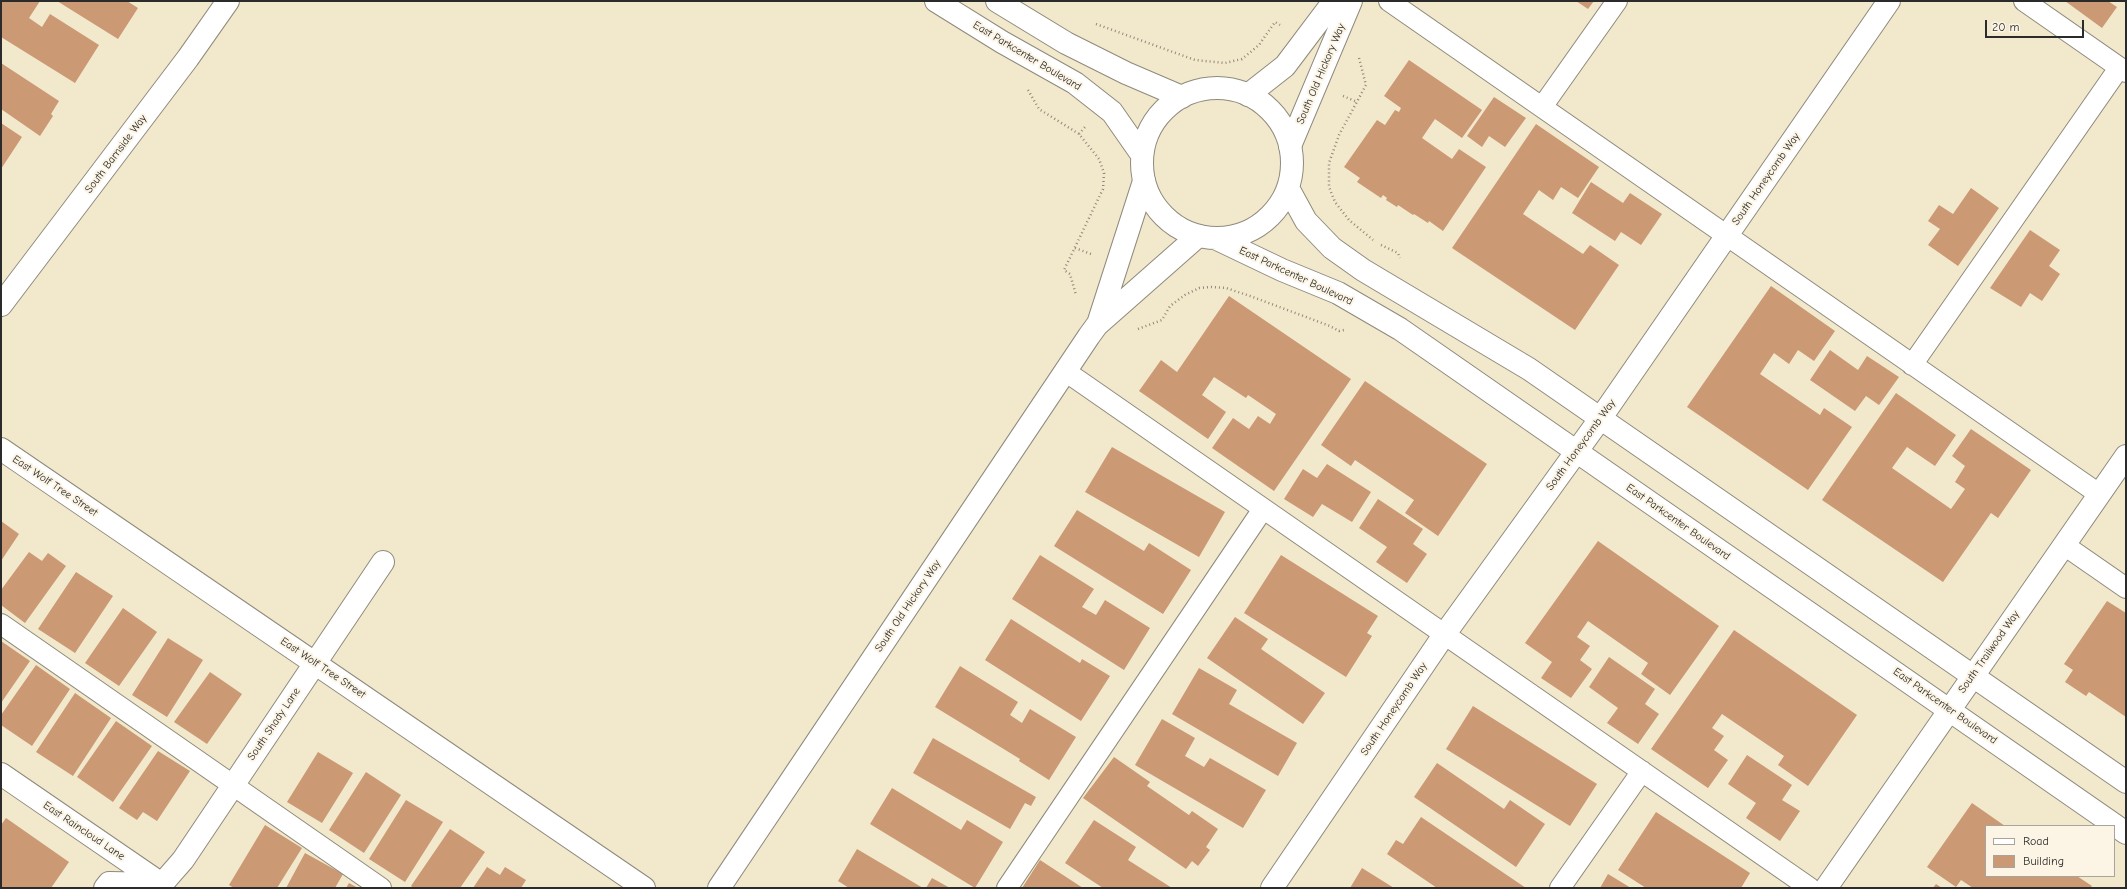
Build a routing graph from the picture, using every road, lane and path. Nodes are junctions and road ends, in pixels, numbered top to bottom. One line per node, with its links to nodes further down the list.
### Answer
1 (228, 1): 28 (street, South Barnside Way)
2 (936, 1): 19 (street, East Parkcenter Boulevard)
3 (997, 1): 15 (street)
4 (1334, 1): 14 (street, South Old Hickory Way)
5 (1351, 1): 18 (street, South Old Hickory Way)
6 (1389, 1): 16 (lane)
7 (1617, 1): 16 (lane)
8 (1889, 1): 22 (street, South Honeycomb Way)
9 (2024, 1): 12 (lane)
10 (1091, 22): 11 (path)
11 (1275, 22)
12 (2123, 70): 32 (lane)
13 (1366, 85): 25 (path)
14 (1248, 95): 15 (street); 18 (street)
15 (1182, 97): 19 (street)
16 (1542, 107): 22 (lane)
17 (1039, 109): 24 (path)
18 (1290, 146): 21 (street)
19 (1142, 155): 20 (street)
20 (1144, 182): 23 (street, East Parkcenter Boulevard); 30 (street, South Old Hickory Way)
21 (1288, 188): 23 (street); 34 (street)
22 (1726, 236): 32 (lane); 34 (street, South Honeycomb Way)
23 (1206, 237): 30 (street, South Old Hickory Way); 36 (street, East Parkcenter Boulevard)
24 (1075, 248): 26 (path); 27 (path)
25 (1398, 253)
26 (1093, 255)
27 (1064, 270)
28 (1, 305)
29 (1162, 320): 31 (path)
30 (1098, 325): 33 (street, South Old Hickory Way)
31 (1339, 331)
32 (1912, 365): 38 (lane)
33 (1065, 371): 39 (lane); 59 (street, South Old Hickory Way)
34 (1600, 419): 36 (street, South Honeycomb Way); 46 (street)
35 (1, 449): 45 (street, East Wolf Tree Street)
36 (1576, 451): 44 (street, South Honeycomb Way); 47 (street, East Parkcenter Boulevard)
37 (2123, 465): 38 (street, South Trailwood Way)
38 (2099, 494): 40 (street, South Trailwood Way)
39 (1263, 509): 44 (lane); 60 (lane)
40 (2064, 545): 42 (lane); 46 (street, South Trailwood Way)
41 (383, 562): 45 (street, South Shady Lane)
42 (2126, 588)
43 (1, 624): 51 (lane)
44 (1444, 635): 48 (lane); 61 (street, South Honeycomb Way)
45 (315, 663): 51 (street, South Shady Lane); 58 (street, East Wolf Tree Street)
46 (1973, 675): 47 (street, South Trailwood Way); 50 (street)
47 (1949, 709): 52 (street, East Parkcenter Boulevard); 64 (street, South Trailwood Way)
48 (1642, 771): 62 (lane); 63 (lane)
49 (1, 774): 55 (street, East Raincloud Lane)
50 (2126, 782)
51 (233, 785): 55 (street, South Shady Lane); 57 (lane)
52 (2115, 825)
53 (2115, 825): 54 (street, East Parkcenter Boulevard)
54 (2126, 833)
55 (164, 887): 56 (street)
56 (105, 888)
57 (381, 888)
58 (644, 888)
59 (719, 888)
60 (1007, 888)
61 (1272, 888)
62 (1560, 888)
63 (1810, 888)
64 (1826, 888)

